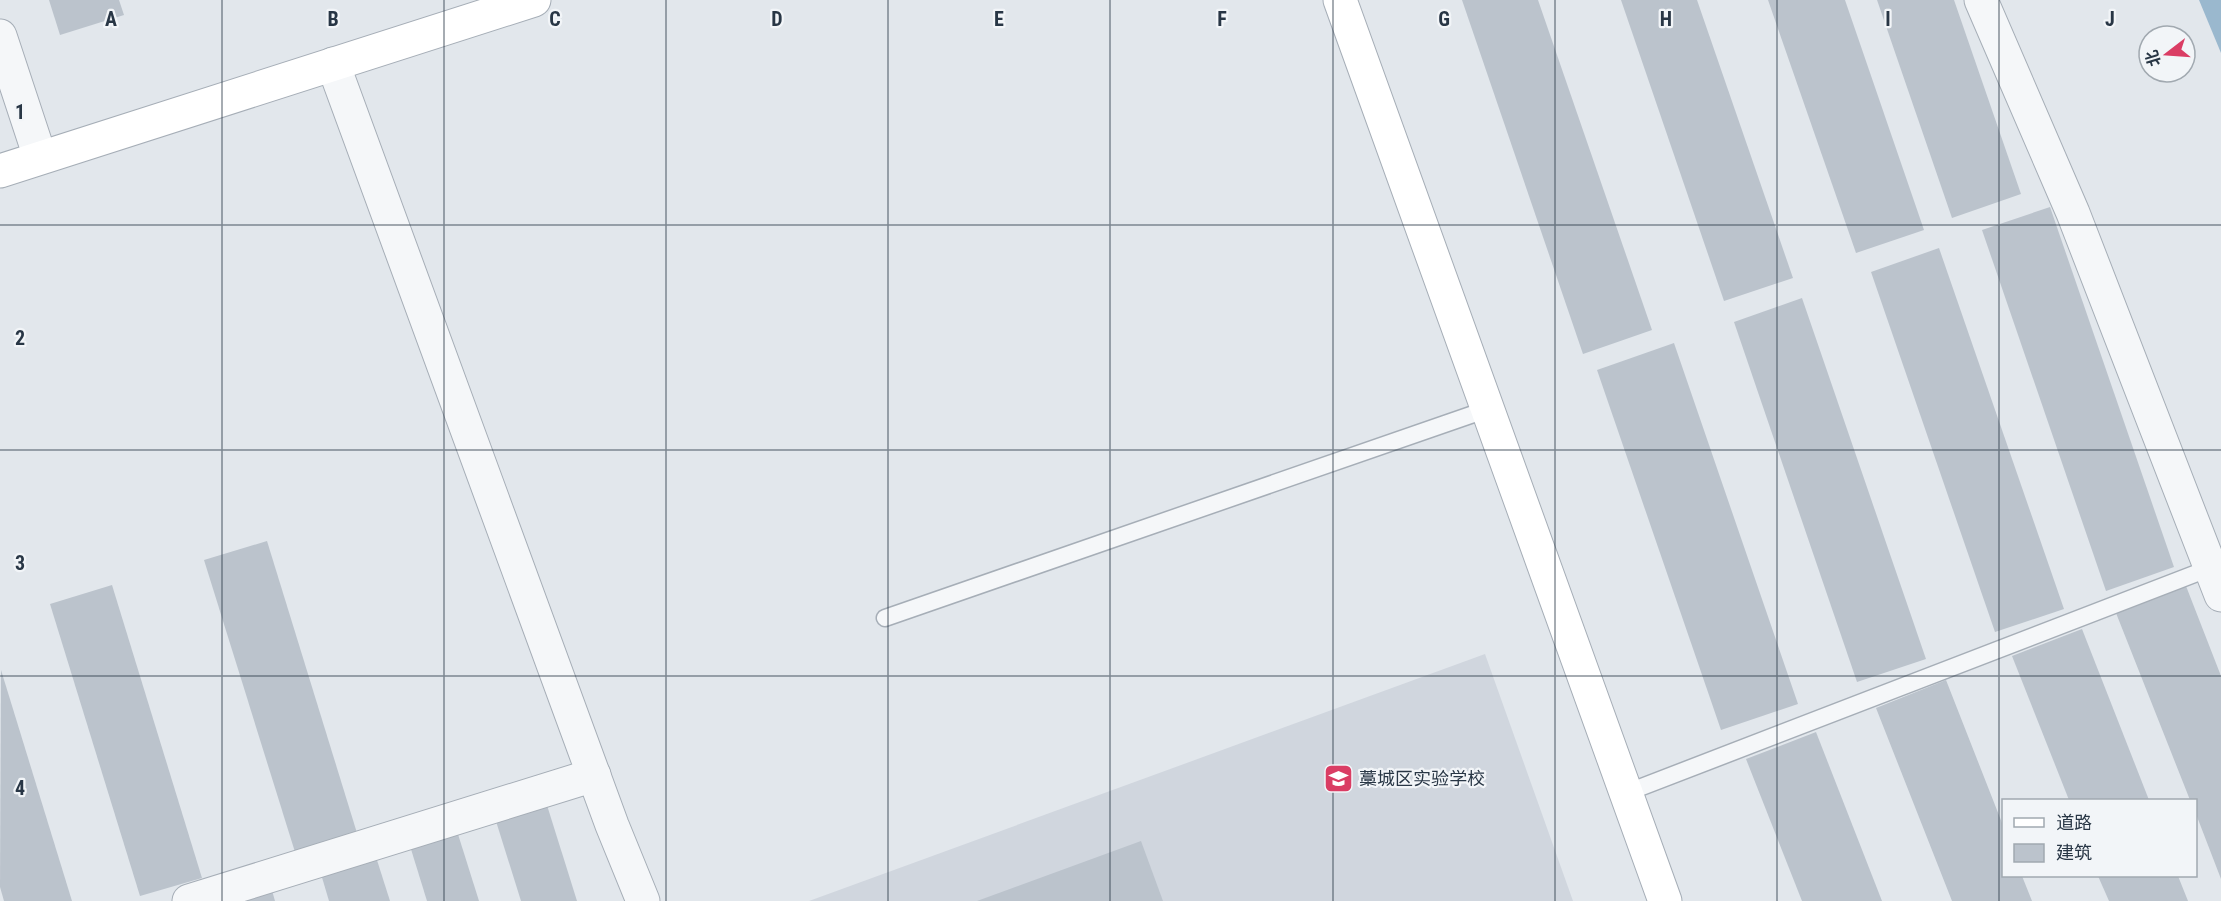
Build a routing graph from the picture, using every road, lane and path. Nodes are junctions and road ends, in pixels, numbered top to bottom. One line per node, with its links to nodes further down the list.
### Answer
1 (534, 0): 5 (street)
2 (1340, 0): 8 (street)
3 (1981, 0): 9 (street)
4 (0, 36): 6 (street)
5 (333, 64): 6 (street); 11 (street)
6 (40, 157): 7 (street)
7 (0, 171)
8 (1488, 409): 10 (lane); 12 (street)
9 (2216, 582): 12 (lane)
10 (885, 618)
11 (594, 775): 13 (street); 14 (street)
12 (1626, 793): 15 (street)
13 (189, 901)
14 (643, 901)
15 (1665, 901)

